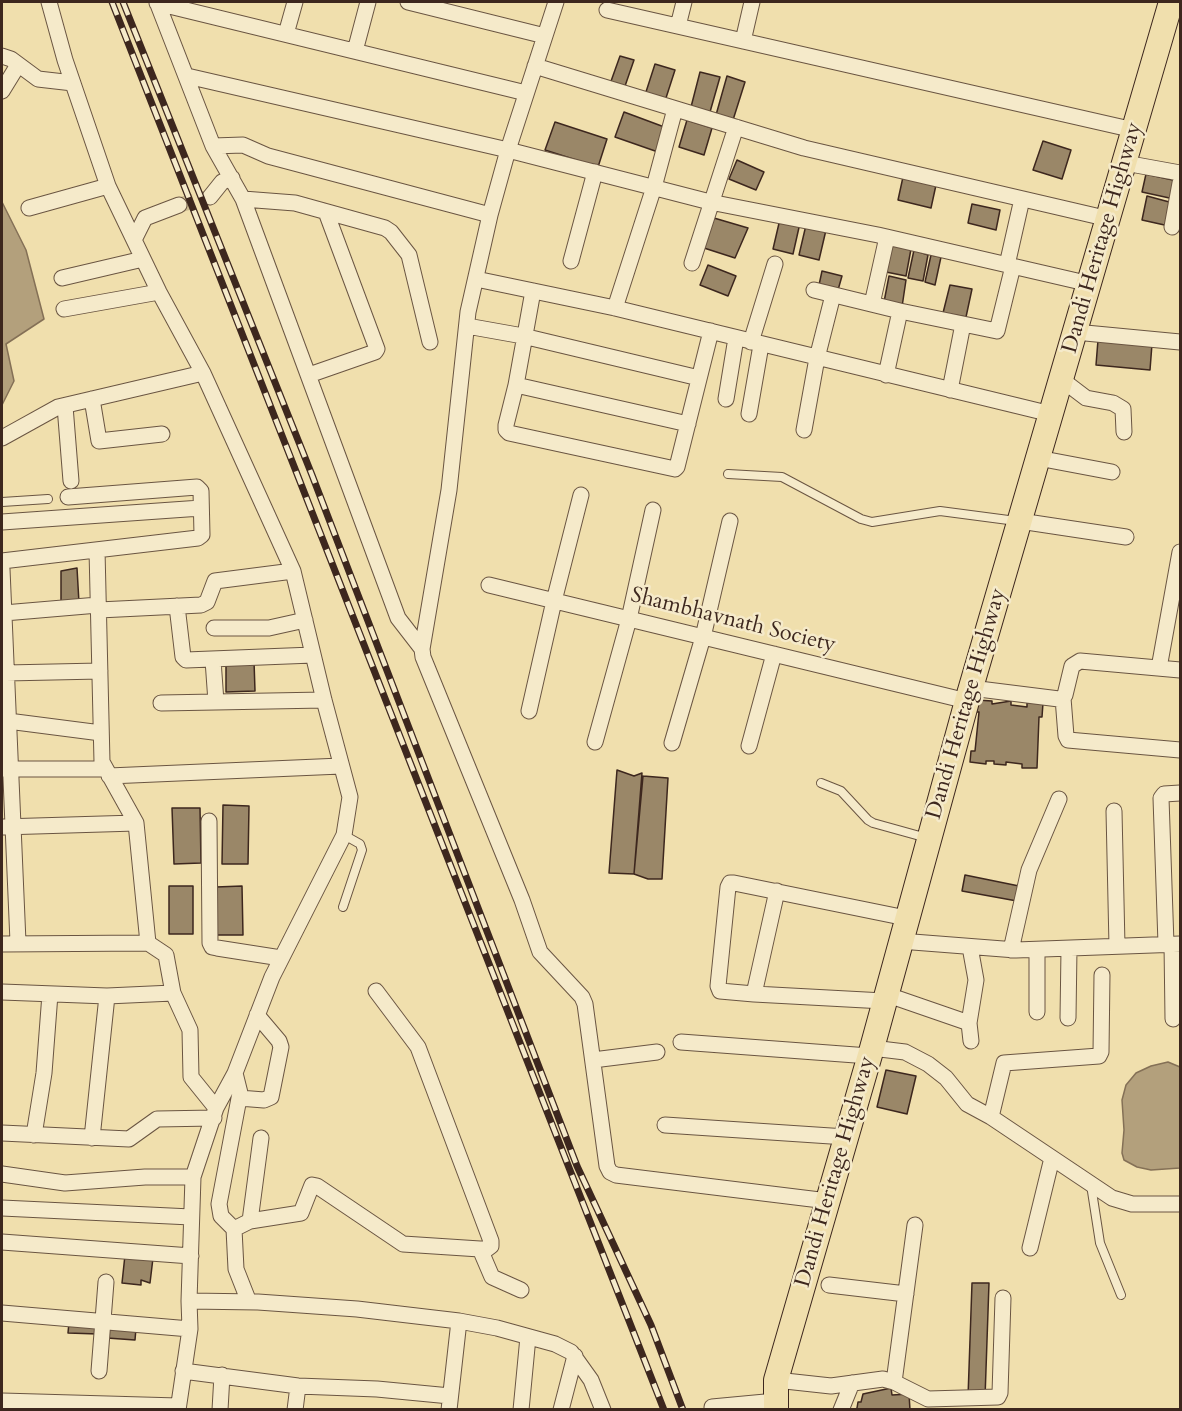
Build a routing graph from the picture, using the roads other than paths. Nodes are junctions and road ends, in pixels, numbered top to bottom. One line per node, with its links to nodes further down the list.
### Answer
1 (49, 2): 20 (street)
2 (157, 2): 12 (street); 19 (street)
3 (295, 2): 12 (street)
4 (368, 2): 15 (street)
5 (408, 2): 13 (street)
6 (556, 2): 13 (street)
7 (684, 2): 11 (street)
8 (752, 2): 14 (street)
9 (1171, 2): 25 (highway, Dandi Heritage Highway)
10 (607, 10): 11 (street)
11 (678, 26): 14 (street)
12 (286, 34): 15 (street)
13 (545, 36): 18 (street)
14 (743, 41): 25 (street)
15 (355, 51): 22 (street)
16 (2, 56): 17 (street)
17 (18, 65): 20 (street); 21 (street)
18 (535, 66): 22 (street); 23 (street)
19 (188, 76): 26 (street); 27 (street)
20 (73, 83): 33 (street)
21 (2, 91)
22 (526, 93): 27 (street)
23 (675, 109): 24 (street); 34 (street)
24 (735, 127): 37 (street); 38 (street)
25 (1134, 130): 28 (highway, Dandi Heritage Highway)
26 (213, 147): 31 (street); 42 (street)
27 (508, 150): 29 (street); 42 (street)
28 (1125, 163): 30 (street); 43 (highway, Dandi Heritage Highway)
29 (595, 172): 34 (street); 48 (street)
30 (1180, 173)
31 (232, 178): 35 (street); 36 (street)
32 (1180, 183): 44 (street)
33 (108, 186): 40 (street); 46 (street)
34 (654, 187): 38 (street); 60 (street)
35 (210, 197)
36 (243, 199): 41 (street); 73 (street)
37 (1022, 199): 43 (street); 51 (street)
38 (710, 202): 45 (street); 49 (street)
39 (179, 205): 46 (street)
40 (29, 208)
41 (326, 212): 68 (street); 73 (street)
42 (490, 215): 53 (street)
43 (1109, 219): 54 (highway, Dandi Heritage Highway)
44 (1172, 227)
45 (887, 237): 51 (street); 59 (street)
46 (134, 240): 47 (street)
47 (143, 259): 52 (street); 57 (street)
48 (571, 261)
49 (692, 263)
50 (775, 264): 69 (street)
51 (1010, 266): 54 (street); 63 (street)
52 (62, 278)
53 (476, 279): 56 (street); 64 (street)
54 (1090, 284): 66 (highway, Dandi Heritage Highway)
55 (814, 290): 58 (street)
56 (533, 291): 60 (street); 67 (street)
57 (159, 292): 61 (street); 72 (street)
58 (833, 295): 59 (street); 71 (street)
59 (872, 304): 62 (street)
60 (615, 308): 65 (street)
61 (64, 309)
62 (900, 311): 63 (street); 74 (street)
63 (963, 324): 78 (street)
64 (467, 326): 67 (street); 118 (street)
65 (711, 331): 69 (street); 75 (street)
66 (1075, 332): 70 (street); 76 (highway, Dandi Heritage Highway)
67 (523, 336): 75 (street); 77 (street)
68 (430, 342)
69 (749, 342): 71 (street); 80 (street); 82 (street)
70 (1180, 342)
71 (817, 358): 74 (street); 85 (street)
72 (203, 373): 79 (street); 106 (street)
73 (309, 375): 118 (street)
74 (886, 375): 78 (street)
75 (699, 378): 84 (street)
76 (1061, 379): 83 (highway, Dandi Heritage Highway); 86 (street)
77 (516, 385): 84 (street); 84 (street)
78 (950, 390): 83 (street)
79 (92, 399): 81 (street); 87 (street)
80 (726, 399)
81 (65, 406): 88 (street); 92 (street)
82 (749, 414)
83 (1051, 414): 89 (highway, Dandi Heritage Highway)
84 (688, 424)
85 (804, 430)
86 (1124, 432)
87 (162, 434)
88 (2, 438)
89 (1038, 458): 90 (street); 100 (highway, Dandi Heritage Highway)
90 (1112, 472)
91 (728, 474): 100 (lane)
92 (71, 480)
93 (581, 495): 109 (street)
94 (68, 497): 97 (street)
95 (48, 499): 96 (lane)
96 (2, 502)
97 (201, 508): 101 (street); 103 (street)
98 (653, 510): 113 (street)
99 (730, 521): 117 (street)
100 (1020, 521): 102 (street); 127 (highway, Dandi Heritage Highway)
101 (2, 522)
102 (1126, 537)
103 (97, 550): 105 (street); 111 (street)
104 (1180, 560): 116 (street)
105 (2, 561)
106 (293, 571): 110 (street); 114 (street)
107 (2, 572): 112 (street)
108 (489, 585): 109 (street, Shambhavnath Society)
109 (554, 601): 113 (street, Shambhavnath Society); 132 (street)
110 (177, 606): 111 (street); 121 (street)
111 (98, 608): 112 (street); 124 (street)
112 (4, 613): 125 (street)
113 (629, 619): 117 (street, Shambhavnath Society); 135 (street)
114 (305, 620): 115 (street); 120 (street)
115 (214, 628)
116 (1174, 629): 122 (street)
117 (703, 637): 119 (street, Shambhavnath Society); 136 (street)
118 (422, 649): 184 (street)
119 (774, 654): 127 (street, Shambhavnath Society); 137 (street)
120 (313, 655): 121 (street); 129 (street)
121 (213, 660): 130 (street)
122 (1159, 668): 123 (street); 128 (street)
123 (1180, 670)
124 (100, 671): 125 (street); 134 (street)
125 (6, 673): 126 (street)
126 (4, 694): 133 (street)
127 (969, 695): 128 (street, Shambhavnath Society); 150 (highway, Dandi Heritage Highway)
128 (1063, 698): 138 (street)
129 (324, 700): 130 (street); 139 (street)
130 (216, 702): 131 (street)
131 (161, 703)
132 (529, 711)
133 (8, 721): 134 (street); 140 (street)
134 (100, 733): 141 (street)
135 (595, 742)
136 (672, 743)
137 (749, 746)
138 (1180, 750)
139 (342, 766): 141 (street); 149 (street)
140 (5, 769): 141 (street); 148 (street)
141 (107, 772): 147 (street)
142 (821, 783): 150 (lane)
143 (1180, 793): 152 (street)
144 (1059, 799): 164 (street)
145 (1114, 812): 161 (street)
146 (209, 821): 166 (street)
147 (136, 823): 148 (street); 158 (street)
148 (6, 827): 153 (street)
149 (344, 835): 155 (lane); 166 (street)
150 (929, 838): 156 (highway, Dandi Heritage Highway)
151 (1180, 871): 152 (street)
152 (1164, 872): 160 (street)
153 (8, 882): 157 (street)
154 (777, 891): 156 (street); 172 (street); 172 (street)
155 (343, 907)
156 (903, 930): 162 (street); 174 (highway, Dandi Heritage Highway)
157 (18, 942): 158 (street); 159 (street)
158 (148, 943): 170 (street)
159 (2, 944)
160 (1173, 944): 161 (street); 178 (street)
161 (1117, 946): 163 (street)
162 (970, 947): 164 (street); 179 (street)
163 (1069, 949): 165 (street); 177 (street)
164 (1011, 950): 165 (street)
165 (1037, 950): 175 (street)
166 (281, 958): 176 (street)
167 (1102, 975): 188 (street)
168 (376, 991): 208 (street)
169 (2, 992): 171 (street)
170 (173, 993): 173 (street); 187 (street)
171 (50, 994): 173 (street); 191 (street)
172 (753, 994): 174 (street)
173 (107, 996): 193 (street)
174 (885, 997): 179 (street); 183 (highway, Dandi Heritage Highway)
175 (1037, 1012)
176 (257, 1015): 185 (street); 186 (street)
177 (1068, 1018)
178 (1173, 1019)
179 (969, 1023): 180 (street)
180 (971, 1041)
181 (681, 1042): 183 (street)
182 (657, 1052): 184 (street)
183 (871, 1052): 188 (street); 192 (highway, Dandi Heritage Highway)
184 (593, 1060): 199 (street)
185 (235, 1073): 186 (street); 187 (street)
186 (238, 1098): 205 (street)
187 (215, 1113): 193 (street); 197 (street)
188 (991, 1117): 195 (street)
189 (666, 1125): 192 (street)
190 (2, 1133): 191 (street)
191 (34, 1135): 193 (street)
192 (846, 1137): 199 (highway, Dandi Heritage Highway)
193 (92, 1138)
194 (261, 1138): 203 (street)
195 (1052, 1158): 198 (street); 207 (street)
196 (2, 1174): 197 (street)
197 (193, 1177): 202 (street)
198 (1091, 1185): 200 (street); 214 (lane)
199 (828, 1201): 230 (highway, Dandi Heritage Highway)
200 (1180, 1204)
201 (2, 1208): 202 (street)
202 (191, 1217): 209 (street)
203 (250, 1221): 205 (street); 208 (street)
204 (915, 1225): 213 (street)
205 (234, 1228): 217 (street)
206 (2, 1242): 209 (street)
207 (1030, 1248)
208 (480, 1250): 212 (street)
209 (191, 1256): 216 (street)
210 (106, 1282): 219 (street)
211 (829, 1285): 213 (street)
212 (521, 1290)
213 (906, 1294): 227 (street)
214 (1120, 1295)
215 (1003, 1298): 227 (street)
216 (189, 1301): 217 (street); 221 (street)
217 (249, 1302): 220 (street)
218 (2, 1313): 219 (street)
219 (104, 1321): 221 (street); 224 (street)
220 (459, 1321): 222 (street); 232 (street)
221 (190, 1329): 225 (street)
222 (528, 1337): 223 (street); 237 (street)
223 (575, 1356): 238 (street); 239 (street)
224 (99, 1371)
225 (183, 1371): 226 (street); 234 (street)
226 (222, 1375): 229 (street); 235 (street)
227 (894, 1382): 228 (street)
228 (852, 1383): 230 (street); 240 (street)
229 (298, 1386): 232 (street); 236 (street)
230 (776, 1397): 233 (street)
231 (2, 1401): 234 (street)
232 (449, 1403)
233 (712, 1407)
234 (178, 1408)
235 (220, 1410)
236 (295, 1410)
237 (521, 1410)
238 (561, 1410)
239 (603, 1410)
240 (841, 1410)

